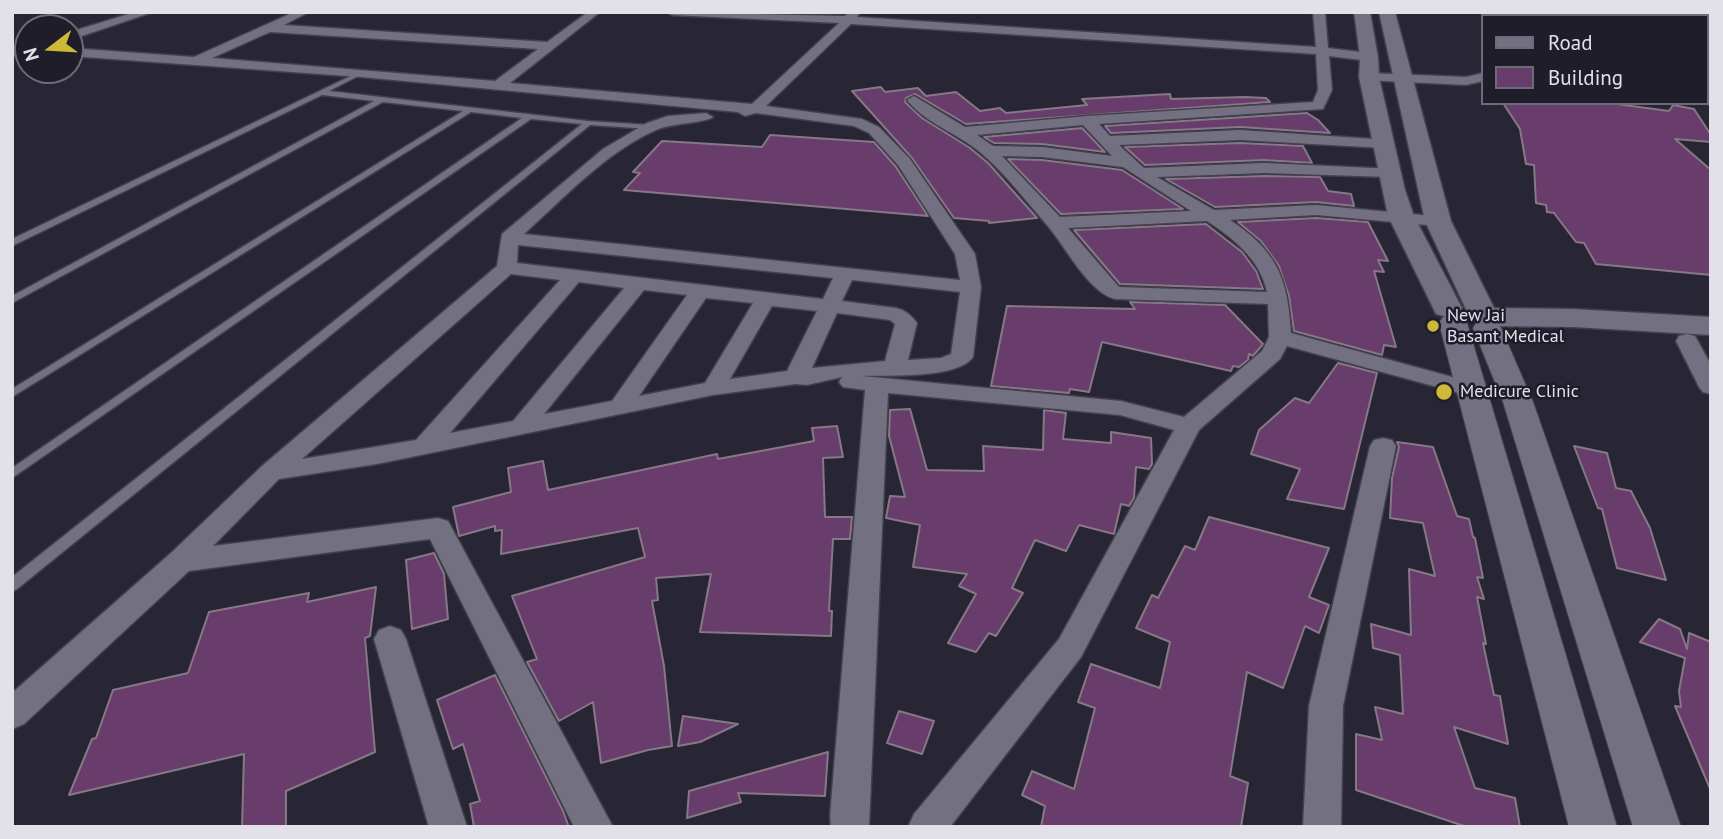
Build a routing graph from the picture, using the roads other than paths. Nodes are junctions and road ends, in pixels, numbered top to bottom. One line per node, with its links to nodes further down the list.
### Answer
1 (131, 12): 10 (street)
2 (148, 12): 12 (street)
3 (304, 12): 11 (street)
4 (595, 12): 13 (street)
5 (672, 12): 9 (street)
6 (1319, 12): 14 (street)
7 (1362, 12): 18 (main road)
8 (1387, 12): 21 (main road)
9 (843, 16): 14 (street); 27 (street); 28 (street)
10 (84, 26)
11 (268, 28): 13 (street); 17 (street)
12 (84, 32)
13 (548, 46): 22 (street)
14 (1321, 51): 18 (street); 30 (street)
15 (84, 53): 17 (street)
16 (84, 60): 19 (street)
17 (192, 63): 19 (street)
18 (1369, 67): 21 (street); 36 (main road)
19 (355, 76): 22 (street); 23 (lane); 28 (street)
20 (1482, 77): 21 (street)
21 (1406, 79): 42 (main road)
22 (496, 87): 28 (street)
23 (323, 93): 24 (lane); 45 (lane)
24 (381, 100): 26 (lane); 53 (lane)
25 (914, 100): 34 (street)
26 (471, 109): 29 (lane); 64 (lane)
27 (755, 109): 28 (street); 33 (street)
28 (732, 111): 32 (street); 33 (street)
29 (531, 115): 31 (lane); 71 (lane)
30 (1087, 120): 34 (street); 35 (street)
31 (587, 123): 32 (lane); 73 (lane)
32 (651, 127): 44 (street)
33 (874, 130): 50 (street)
34 (963, 132): 37 (street)
35 (1108, 141): 36 (street); 38 (street)
36 (1384, 143): 39 (main road)
37 (989, 151): 38 (street); 43 (street)
38 (1134, 168): 39 (street); 40 (street)
39 (1389, 172): 41 (main road)
40 (1212, 216): 41 (street); 43 (street); 52 (street)
41 (1401, 216): 42 (street); 56 (main road)
42 (1438, 221): 56 (main road)
43 (1055, 223): 52 (street)
44 (509, 238): 46 (street); 47 (street)
45 (12, 243)
46 (507, 268): 48 (street); 70 (street)
47 (845, 274): 50 (street); 55 (street)
48 (574, 276): 49 (street); 68 (street)
49 (638, 284): 51 (street); 66 (street)
50 (971, 287): 59 (street)
51 (700, 292): 54 (street); 65 (street)
52 (1278, 298): 57 (street)
53 (12, 300)
54 (765, 300): 55 (street); 62 (street)
55 (831, 308): 59 (street); 60 (street)
56 (1475, 319): 58 (main road); 63 (street); 82 (street)
57 (1280, 337): 63 (street); 67 (street)
58 (1703, 337): 61 (street)
59 (886, 376): 60 (street); 67 (street); 78 (street)
60 (796, 377): 62 (street)
61 (1711, 387)
62 (713, 388): 65 (street)
63 (1470, 389): 81 (street)
64 (12, 394)
65 (621, 405): 66 (street)
66 (522, 426): 68 (street)
67 (1189, 426): 79 (street)
68 (425, 446): 70 (street)
69 (1383, 446): 80 (street)
70 (271, 472): 72 (street)
71 (12, 474)
72 (181, 561): 75 (street); 77 (street)
73 (12, 585)
74 (390, 639): 76 (street)
75 (12, 714)
76 (448, 827)
77 (593, 827)
78 (850, 827)
79 (927, 827)
80 (1322, 827)
81 (1593, 827)
82 (1657, 827)

